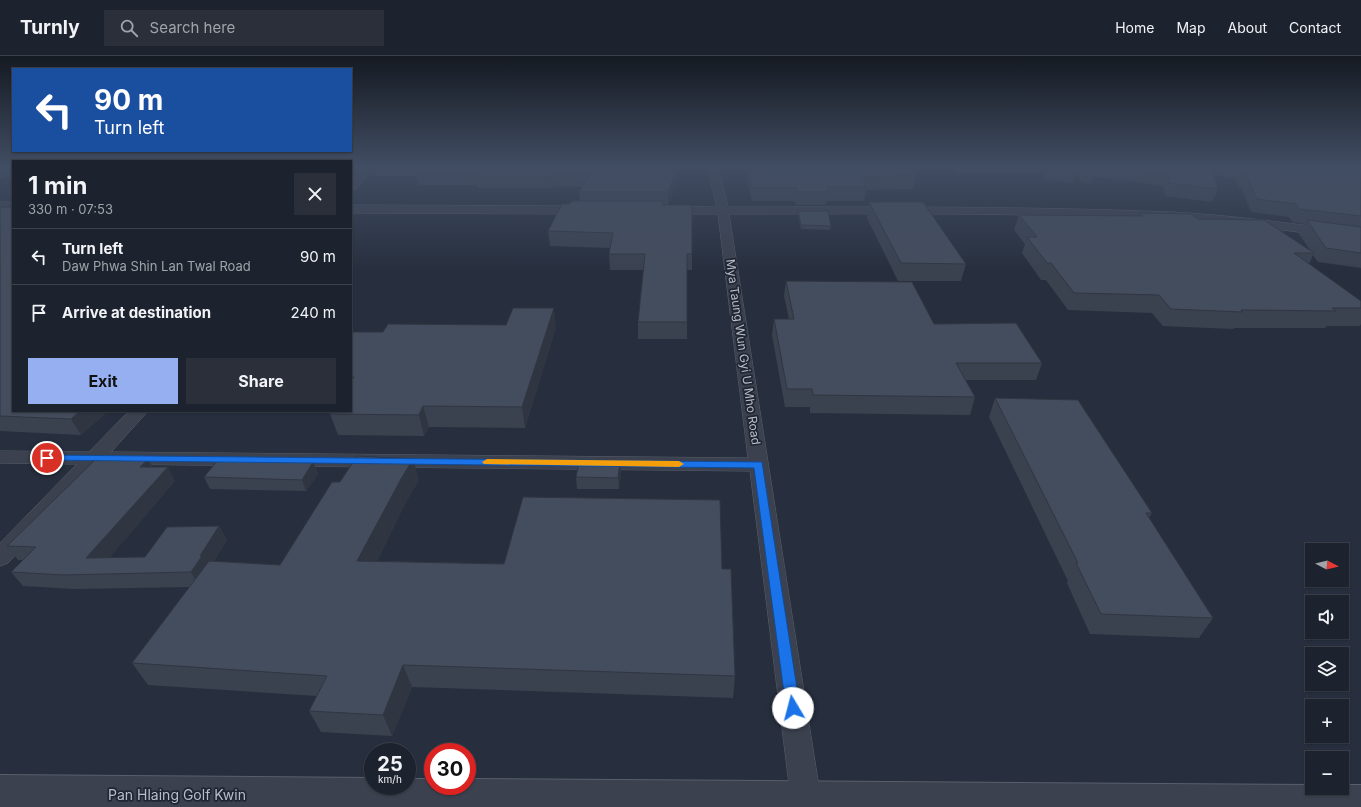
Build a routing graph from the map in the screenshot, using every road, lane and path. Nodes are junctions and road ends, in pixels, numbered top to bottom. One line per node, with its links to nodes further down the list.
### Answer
1 (721, 201): 7 (street, Mya Taung Wun Gyi U Mho Road)
2 (0, 206): 3 (street)
3 (12, 206)
4 (352, 209): 5 (street)
5 (594, 210)
6 (655, 210): 7 (street)
7 (723, 210): 8 (street); 12 (street, Mya Taung Wun Gyi U Mho Road)
8 (1361, 236)
9 (138, 412): 11 (street)
10 (0, 458): 11 (street)
11 (93, 458): 12 (street); 13 (street)
12 (759, 465): 15 (street, Mya Taung Wun Gyi U Mho Road)
13 (0, 557)
14 (0, 793): 15 (street, Pan Hlaing Golf Kwin)
15 (806, 800): 16 (street, Pan Hlaing Golf Kwin)
16 (1361, 802)

